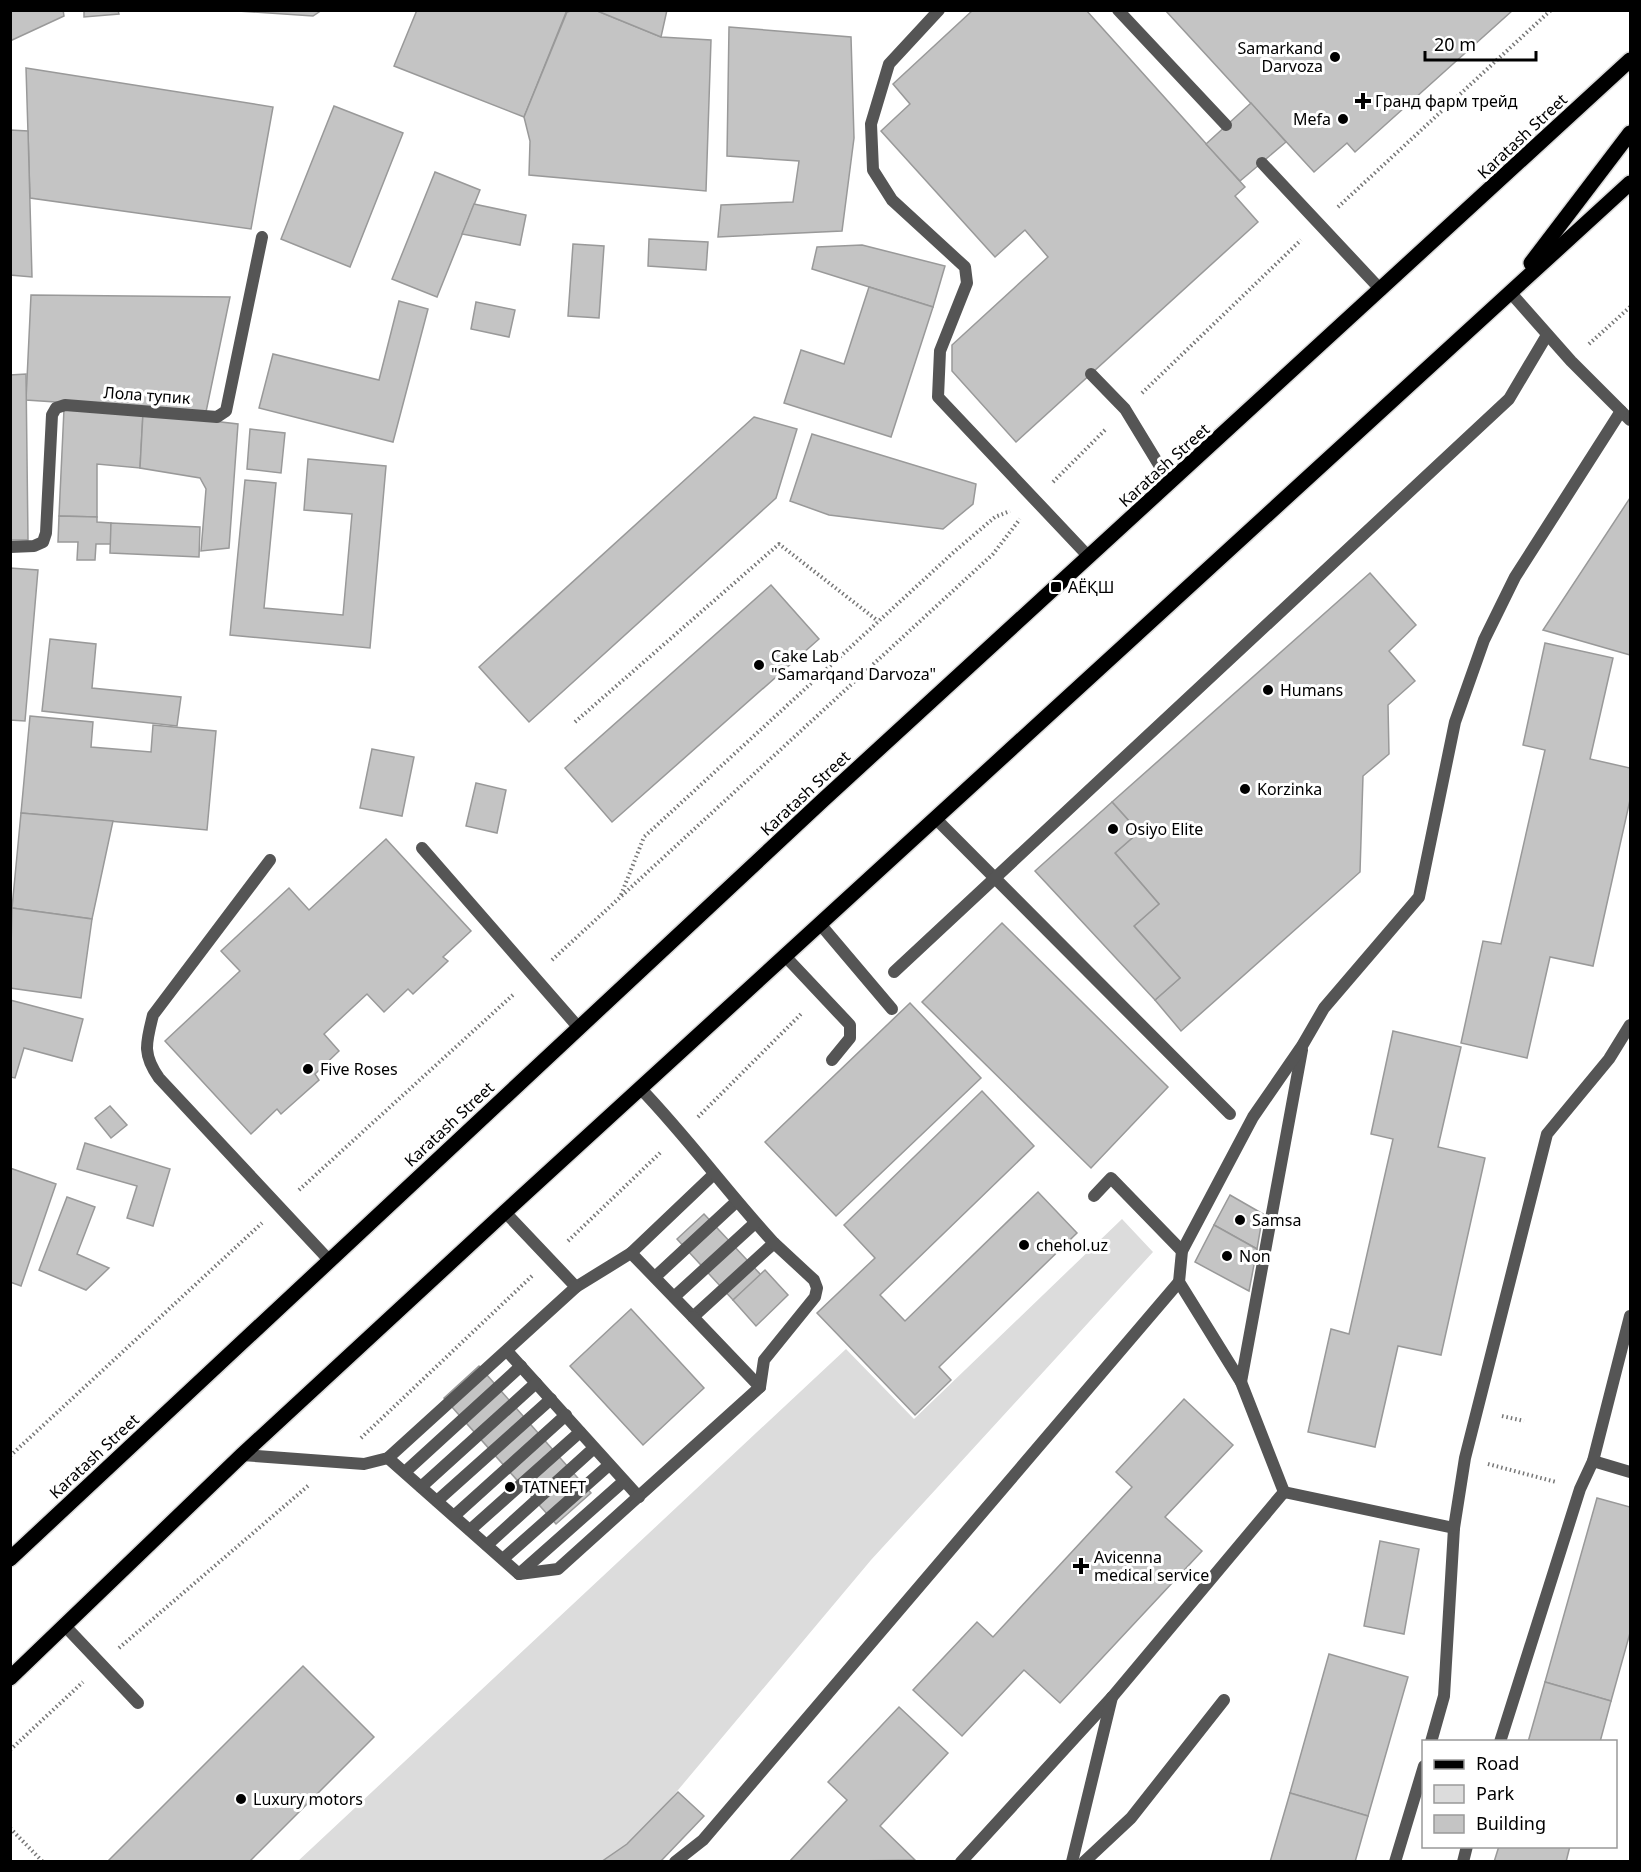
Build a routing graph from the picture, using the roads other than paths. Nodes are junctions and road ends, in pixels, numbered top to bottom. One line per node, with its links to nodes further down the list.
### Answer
1 (939, 10): 17 (street)
2 (1118, 10): 4 (street)
3 (1630, 60): 9 (main road, Karatash Street)
4 (1226, 125)
5 (1630, 132): 10 (main road)
6 (1262, 163): 9 (street)
7 (1630, 183): 10 (main road)
8 (262, 237): 16 (street, Лола тупик)
9 (1380, 290): 15 (main road, Karatash Street)
10 (1510, 292): 11 (street); 18 (main road)
11 (1547, 334): 13 (street); 21 (street)
12 (1091, 374): 15 (street)
13 (1621, 411): 14 (street); 28 (street)
14 (1630, 420)
15 (1170, 483): 17 (main road, Karatash Street)
16 (10, 547)
17 (1089, 557): 27 (main road, Karatash Street)
18 (935, 818): 21 (street); 22 (main road)
19 (422, 848): 27 (street)
20 (270, 860): 40 (street)
21 (994, 880): 24 (street); 31 (street)
22 (820, 924): 23 (main road); 25 (street)
23 (785, 956): 29 (street); 30 (main road)
24 (894, 972)
25 (892, 1009)
26 (1630, 1025): 68 (street)
27 (579, 1028): 40 (main road, Karatash Street)
28 (1302, 1046): 38 (street); 49 (street)
29 (832, 1059)
30 (641, 1089): 32 (street); 35 (main road)
31 (1230, 1113)
32 (714, 1174): 34 (street); 39 (street)
33 (1094, 1196): 38 (street)
34 (736, 1202): 36 (street); 41 (street)
35 (505, 1212): 43 (street); 56 (main road)
36 (755, 1223): 37 (street); 44 (street)
37 (774, 1243): 46 (street); 51 (street)
38 (1182, 1251): 42 (street)
39 (631, 1253): 41 (street); 43 (street)
40 (329, 1260): 71 (main road, Karatash Street)
41 (655, 1277): 44 (street)
42 (1179, 1282): 49 (street); 82 (street)
43 (576, 1287): 47 (street)
44 (674, 1297): 46 (street)
45 (1630, 1316): 58 (street)
46 (693, 1317): 51 (street)
47 (507, 1350): 48 (street); 57 (street)
48 (522, 1366): 50 (street); 60 (street)
49 (1241, 1382): 64 (street)
50 (536, 1383): 52 (street); 63 (street)
51 (760, 1388): 65 (street)
52 (551, 1399): 53 (street); 66 (street)
53 (566, 1415): 54 (street); 67 (street)
54 (580, 1432): 55 (street); 69 (street)
55 (594, 1448): 59 (street); 70 (street)
56 (242, 1455): 57 (street); 74 (main road)
57 (388, 1458): 60 (street)
58 (1593, 1461): 61 (street); 80 (street)
59 (609, 1465): 62 (street); 72 (street)
60 (405, 1472): 63 (street)
61 (1630, 1472)
62 (624, 1481): 65 (street); 73 (street)
63 (421, 1487): 66 (street)
64 (1284, 1492): 68 (street); 76 (street)
65 (639, 1497): 73 (street)
66 (437, 1501): 67 (street)
67 (454, 1516): 69 (street)
68 (1454, 1528): 79 (street)
69 (471, 1530): 70 (street)
70 (487, 1545): 72 (street)
71 (10, 1559)
72 (503, 1559): 73 (street)
73 (519, 1574)
74 (66, 1627): 75 (main road); 78 (street)
75 (10, 1678)
76 (1113, 1696): 83 (street); 84 (street)
77 (1224, 1700): 85 (street)
78 (138, 1703)
79 (1432, 1740)
80 (1501, 1740)
81 (1422, 1773): 86 (street)
82 (675, 1862)
83 (961, 1862)
84 (1072, 1862)
85 (1084, 1862)
86 (1395, 1862)

